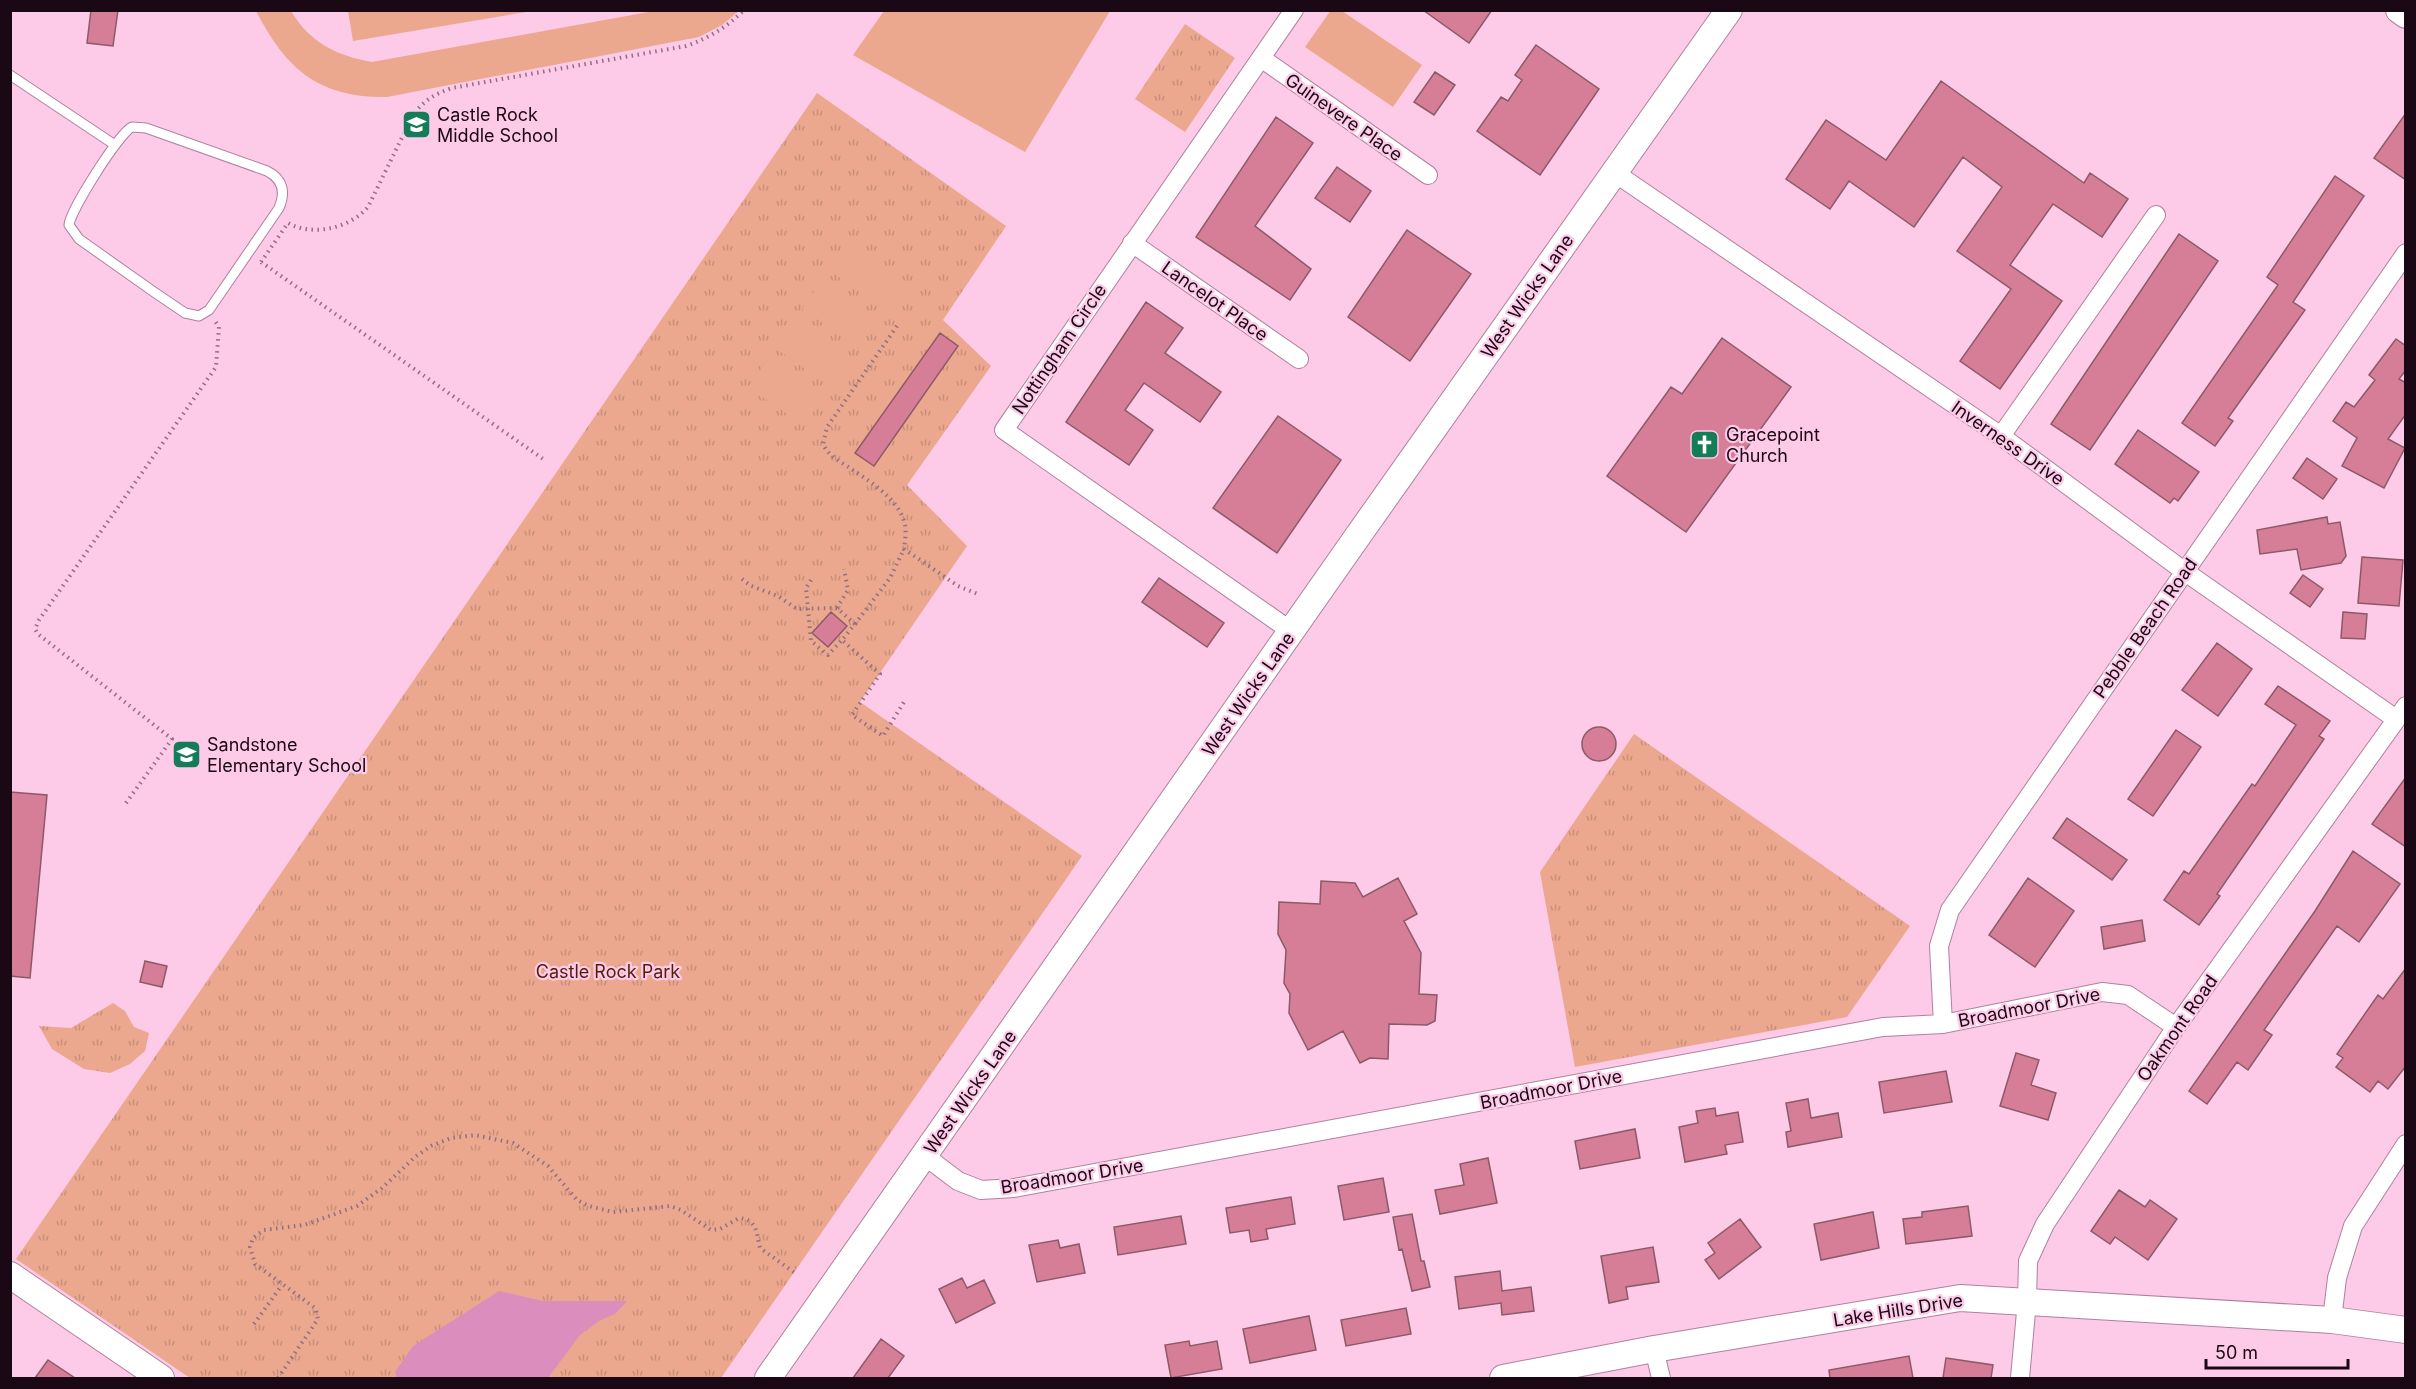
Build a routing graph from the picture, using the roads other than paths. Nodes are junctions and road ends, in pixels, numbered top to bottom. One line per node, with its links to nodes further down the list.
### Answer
1 (1294, 10): 5 (street, Nottingham Circle)
2 (1729, 10): 8 (main road, West Wicks Lane)
3 (2399, 10): 4 (main road)
4 (2406, 15)
5 (1261, 58): 9 (street, Guinevere Place); 11 (street, Nottingham Circle)
6 (10, 75): 7 (lane)
7 (115, 146): 7 (lane)
8 (1615, 173): 14 (street, Inverness Drive); 16 (main road, West Wicks Lane)
9 (1428, 175)
10 (2156, 214): 14 (street)
11 (1132, 243): 13 (street, Lancelot Place); 16 (street, Nottingham Circle)
12 (2406, 253): 15 (street, Pebble Beach Road)
13 (1299, 359)
14 (2001, 436): 15 (street, Inverness Drive)
15 (2184, 571): 17 (street, Inverness Drive); 18 (street, Pebble Beach Road)
16 (1292, 631): 21 (main road, West Wicks Lane)
17 (2401, 713): 19 (street, Oakmont Road)
18 (1943, 1023): 19 (street, Broadmoor Drive); 21 (street, Broadmoor Drive)
19 (2176, 1027): 23 (street, Oakmont Road)
20 (2406, 1144): 24 (street)
21 (925, 1156): 28 (main road, West Wicks Lane)
22 (10, 1275): 27 (main road)
23 (2027, 1301): 24 (main road, Lake Hills Drive); 26 (main road, Lake Hills Drive); 31 (street, Oakmont Road)
24 (2332, 1320): 25 (main road, Lake Hills Drive)
25 (2406, 1330)
26 (1654, 1349): 29 (main road, Lake Hills Drive); 30 (street)
27 (161, 1378)
28 (768, 1378)
29 (1503, 1378)
30 (1661, 1378)
31 (2020, 1378)

